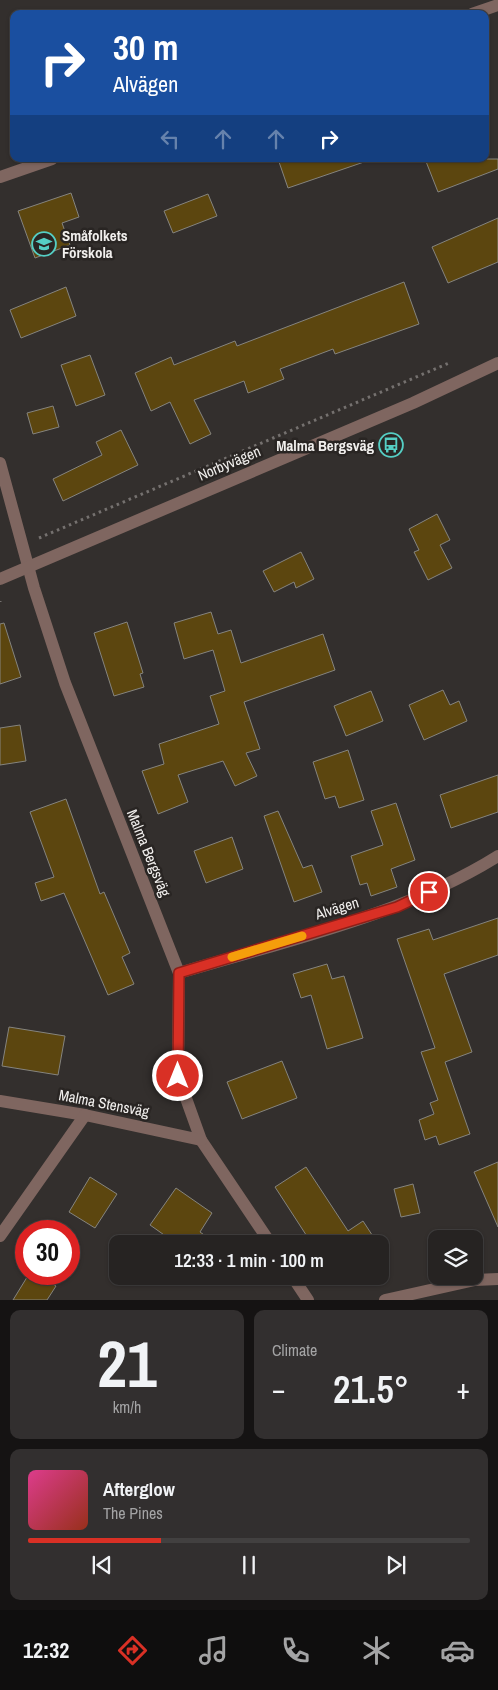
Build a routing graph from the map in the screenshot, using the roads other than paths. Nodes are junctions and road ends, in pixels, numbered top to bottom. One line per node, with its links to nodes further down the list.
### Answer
1 (498, 5): 2 (street)
2 (484, 10)
3 (43, 162): 4 (street)
4 (0, 177)
5 (498, 363): 7 (street, Norbyvägen)
6 (0, 463): 7 (street, Malma Bergsväg)
7 (28, 566): 8 (street, Norbyvägen); 10 (street, Malma Bergsväg)
8 (0, 579)
9 (498, 856): 10 (street, Alvägen)
10 (179, 973): 13 (street, Malma Bergsväg)
11 (0, 1101): 12 (street, Malma Stensväg)
12 (84, 1115): 13 (street, Malma Stensväg); 15 (street)
13 (201, 1140): 14 (street, Malma Bergsväg)
14 (265, 1235)
15 (0, 1236)
16 (498, 1279): 19 (street)
17 (298, 1285): 18 (street)
18 (308, 1300)
19 (385, 1300)

